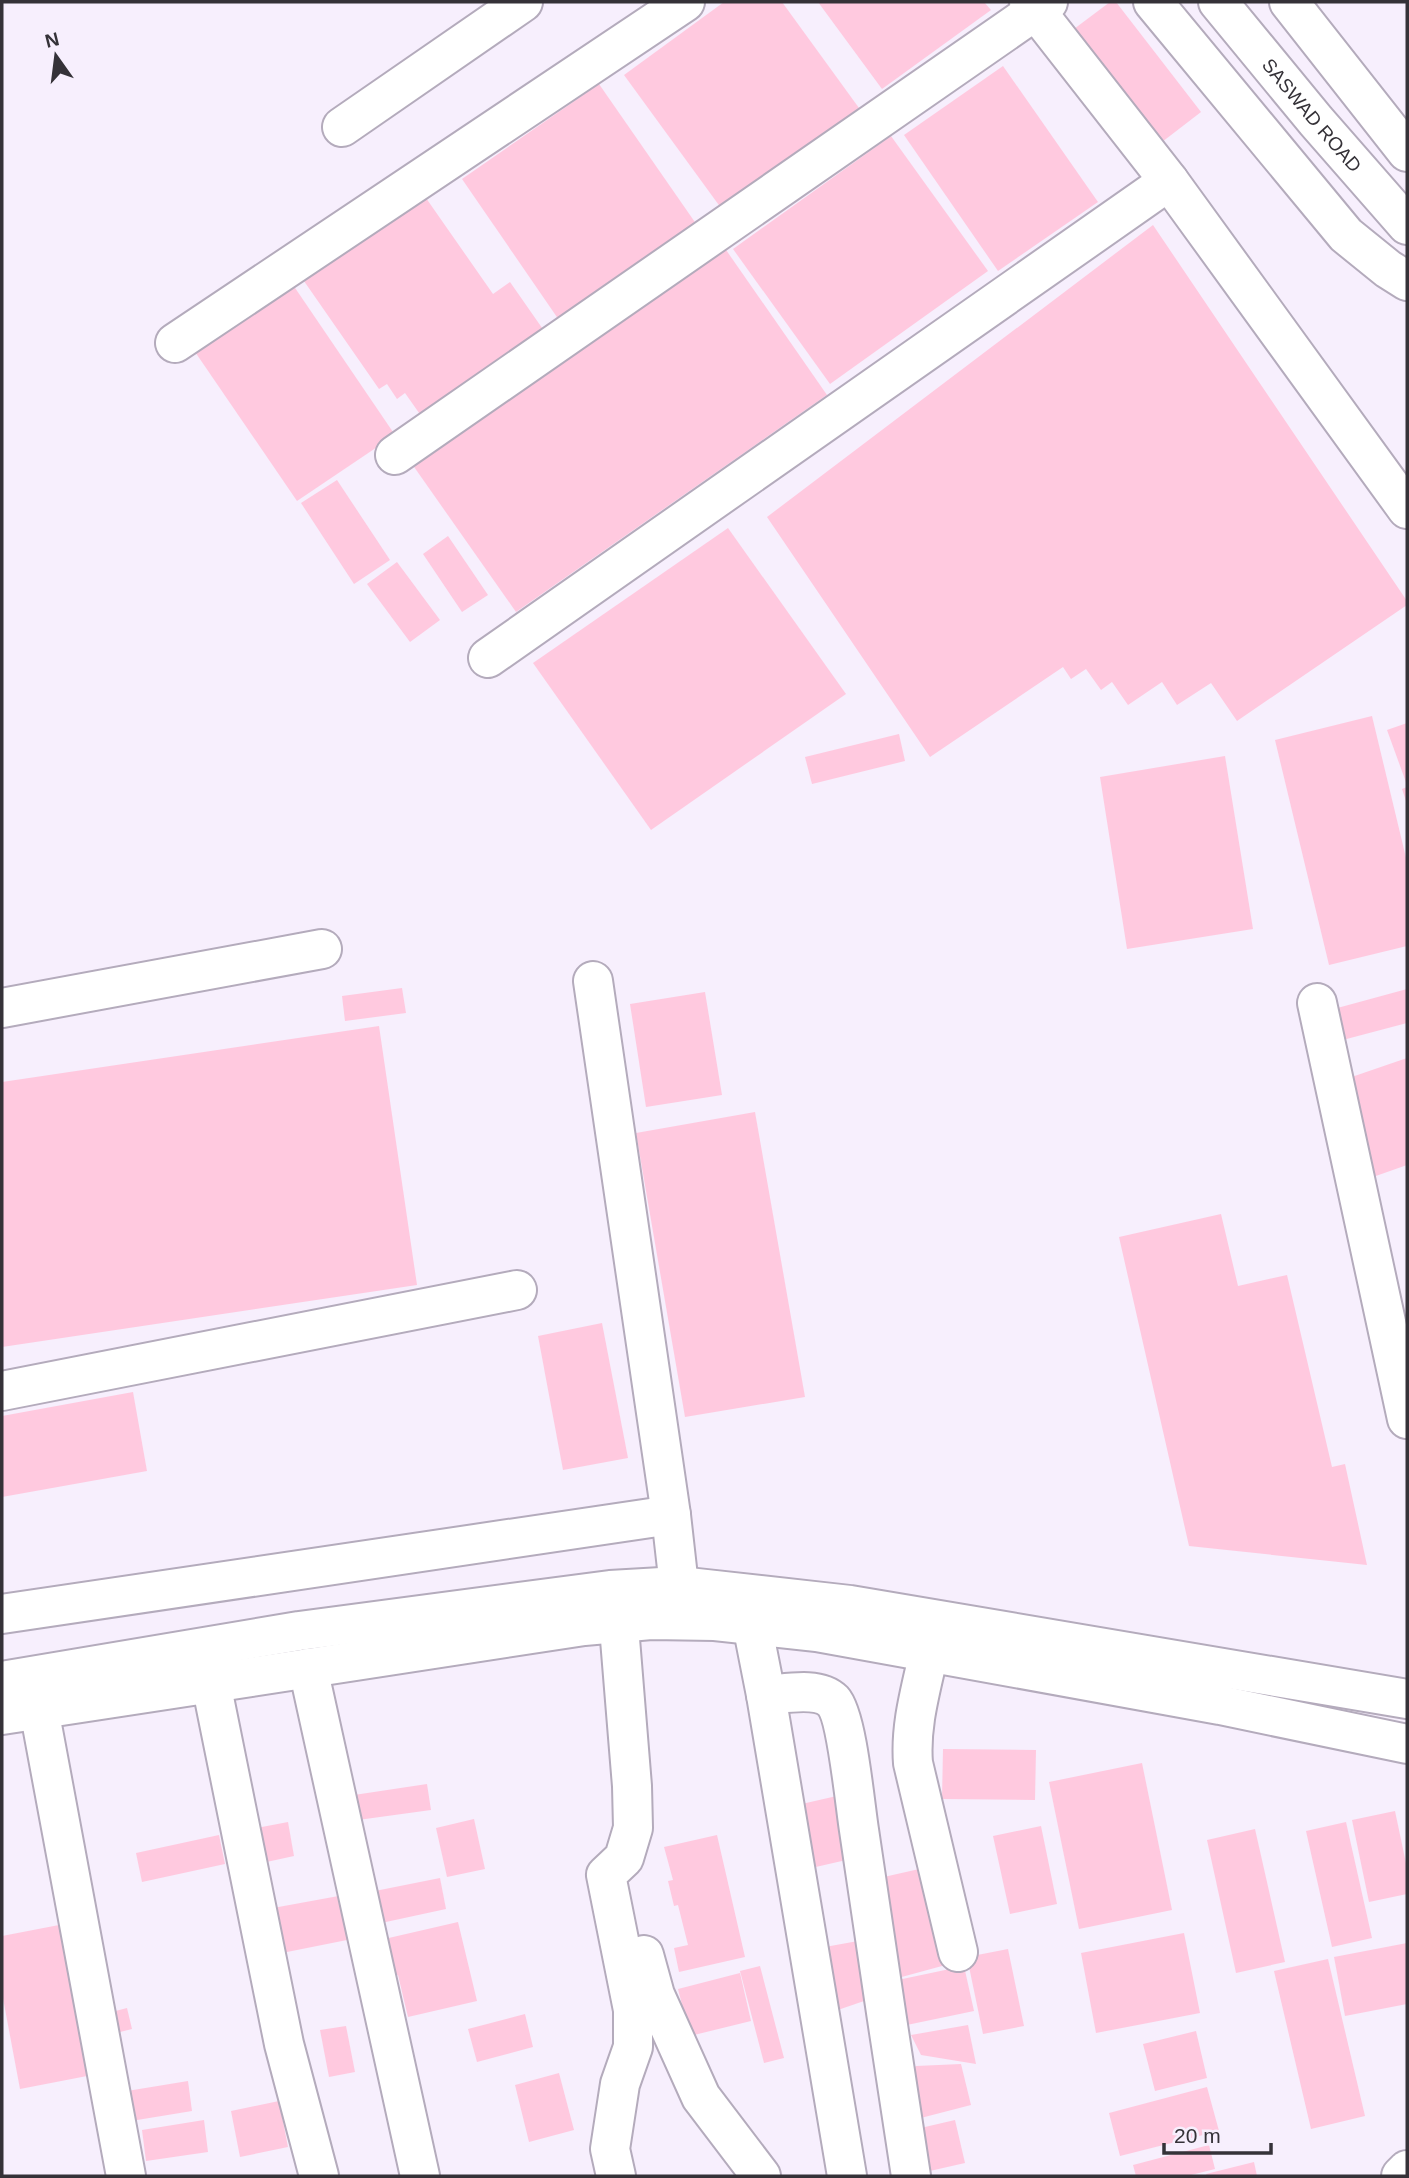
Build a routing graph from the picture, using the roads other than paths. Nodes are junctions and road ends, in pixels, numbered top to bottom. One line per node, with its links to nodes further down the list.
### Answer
1 (523, 2): 7 (main road)
2 (685, 2): 12 (main road)
3 (1153, 2): 11 (main road)
4 (1218, 2): 10 (main road, SASWAD ROAD)
5 (1289, 2): 8 (main road)
6 (1038, 5): 9 (main road); 13 (main road)
7 (342, 127)
8 (1407, 152)
9 (1169, 181): 14 (main road); 15 (main road)
10 (1407, 225)
11 (1407, 281)
12 (175, 343)
13 (395, 455)
14 (1407, 509)
15 (488, 658)
16 (323, 949): 19 (main road)
17 (593, 981): 23 (main road)
18 (1317, 1003): 22 (main road)
19 (2, 1008)
20 (517, 1290): 21 (main road)
21 (2, 1391)
22 (1407, 1419)
23 (671, 1514): 24 (main road); 26 (main road)
24 (679, 1586): 25 (main road); 29 (main road)
25 (617, 1607): 27 (main road); 30 (main road); 31 (main road); 38 (main road)
26 (2, 1614)
27 (752, 1624): 28 (main road); 33 (main road)
28 (929, 1652): 29 (main road); 39 (main road)
29 (1085, 1662): 34 (main road); 37 (main road)
30 (308, 1668): 32 (main road); 43 (main road)
31 (2, 1681)
32 (211, 1683): 35 (main road); 42 (main road)
33 (766, 1695): 46 (main road); 47 (main road)
34 (1407, 1699)
35 (39, 1709): 36 (main road); 41 (main road)
36 (2, 1715)
37 (1407, 1744)
38 (624, 1858): 44 (main road); 45 (main road)
39 (958, 1952)
40 (1407, 2170): 48 (main road)
41 (126, 2176)
42 (319, 2176)
43 (420, 2176)
44 (615, 2176)
45 (761, 2176)
46 (847, 2176)
47 (911, 2176)
48 (1401, 2176)

